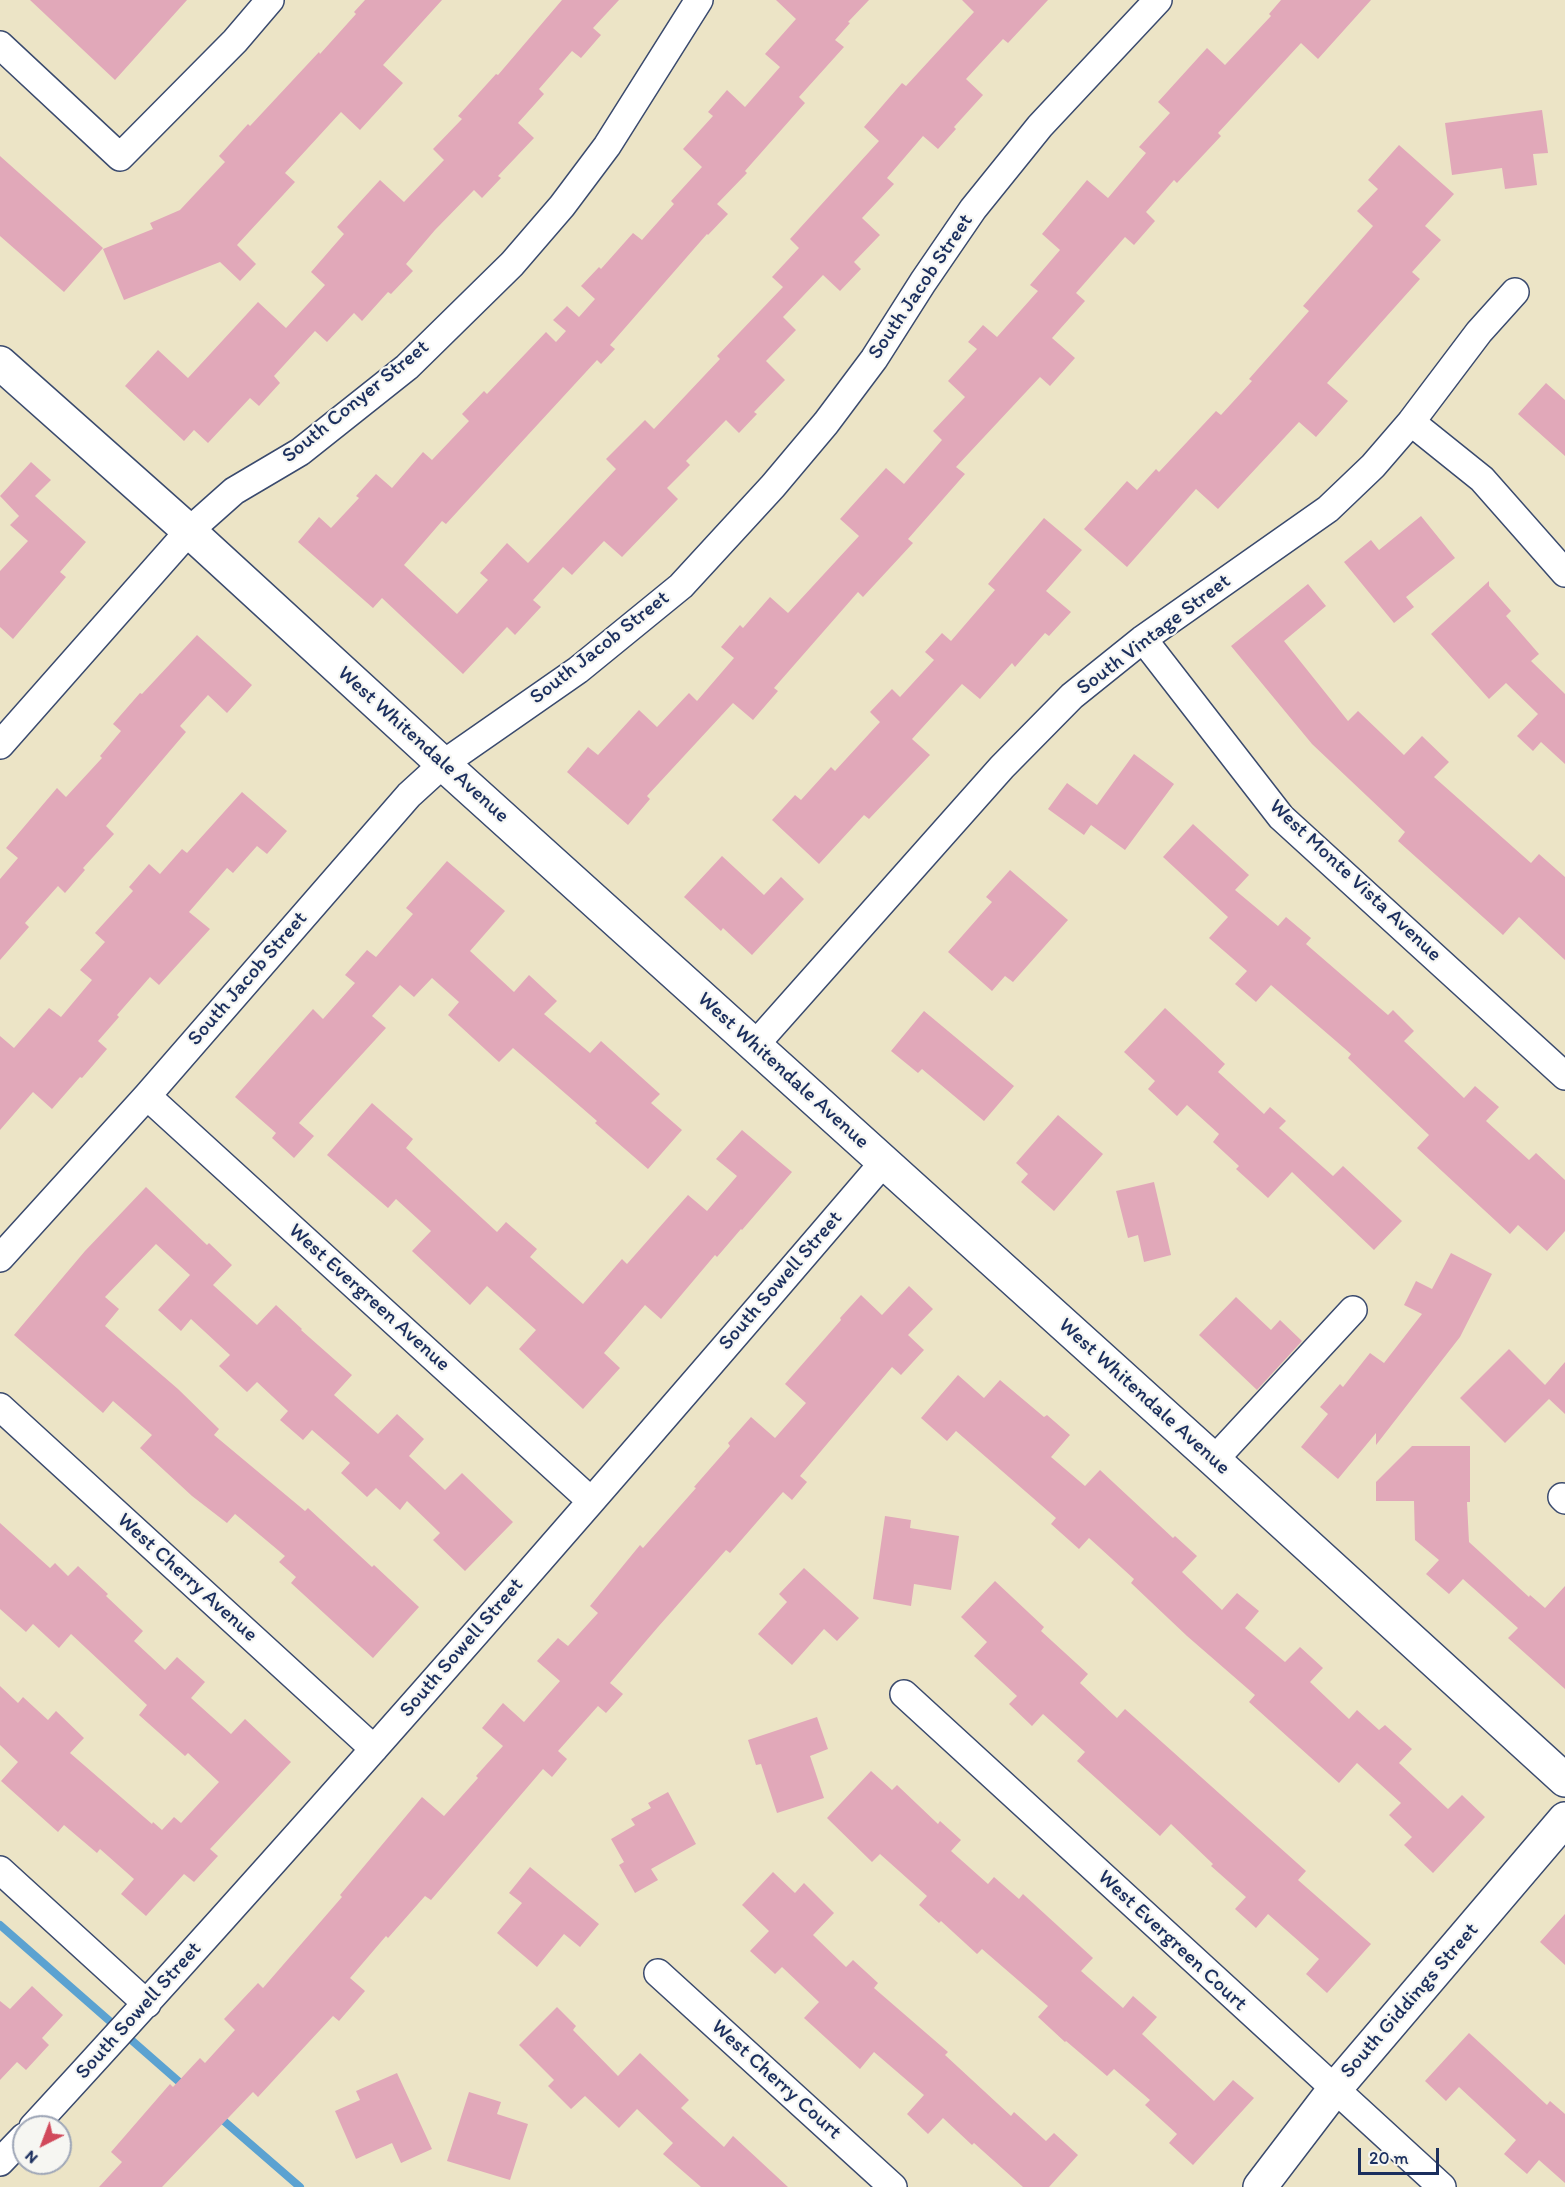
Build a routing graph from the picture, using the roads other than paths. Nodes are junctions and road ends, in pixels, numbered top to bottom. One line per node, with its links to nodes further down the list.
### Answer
1 (270, 0): 4 (street)
2 (699, 0): 8 (street, South Conyer Street)
3 (1158, 0): 12 (street, South Jacob Street)
4 (0, 45)
5 (1515, 292): 7 (street, South Vintage Street)
6 (0, 363): 8 (street, West Whitendale Avenue)
7 (1411, 422): 9 (street); 10 (street, South Vintage Street)
8 (189, 531): 11 (street, South Conyer Street); 12 (street, West Whitendale Avenue)
9 (1565, 573)
10 (1143, 639): 13 (street, South Vintage Street); 14 (street, West Monte Vista Avenue)
11 (0, 745)
12 (443, 764): 13 (street, West Whitendale Avenue); 15 (street, South Jacob Street)
13 (755, 1045): 16 (street, West Whitendale Avenue)
14 (1565, 1076)
15 (147, 1096): 17 (street, South Jacob Street); 21 (street, West Evergreen Avenue)
16 (883, 1163): 20 (street, West Whitendale Avenue); 21 (street, South Sowell Street)
17 (0, 1258)
18 (1353, 1310): 20 (street)
19 (0, 1407): 23 (street, West Cherry Avenue)
20 (1214, 1460): 24 (street, West Whitendale Avenue)
21 (590, 1500): 23 (street, South Sowell Street)
22 (904, 1694): 29 (street, West Evergreen Court)
23 (374, 1749): 28 (street, South Sowell Street)
24 (1565, 1780)
25 (1565, 1819): 29 (street, South Giddings Street)
26 (0, 1870): 28 (street)
27 (658, 1973): 33 (street, West Cherry Court)
28 (147, 2004): 30 (street, South Sowell Street)
29 (1334, 2090): 34 (street, South Giddings Street); 35 (street, West Evergreen Court)
30 (44, 2115)
31 (12, 2150): 32 (street)
32 (0, 2162)
33 (893, 2187)
34 (1260, 2187)
35 (1442, 2187)

